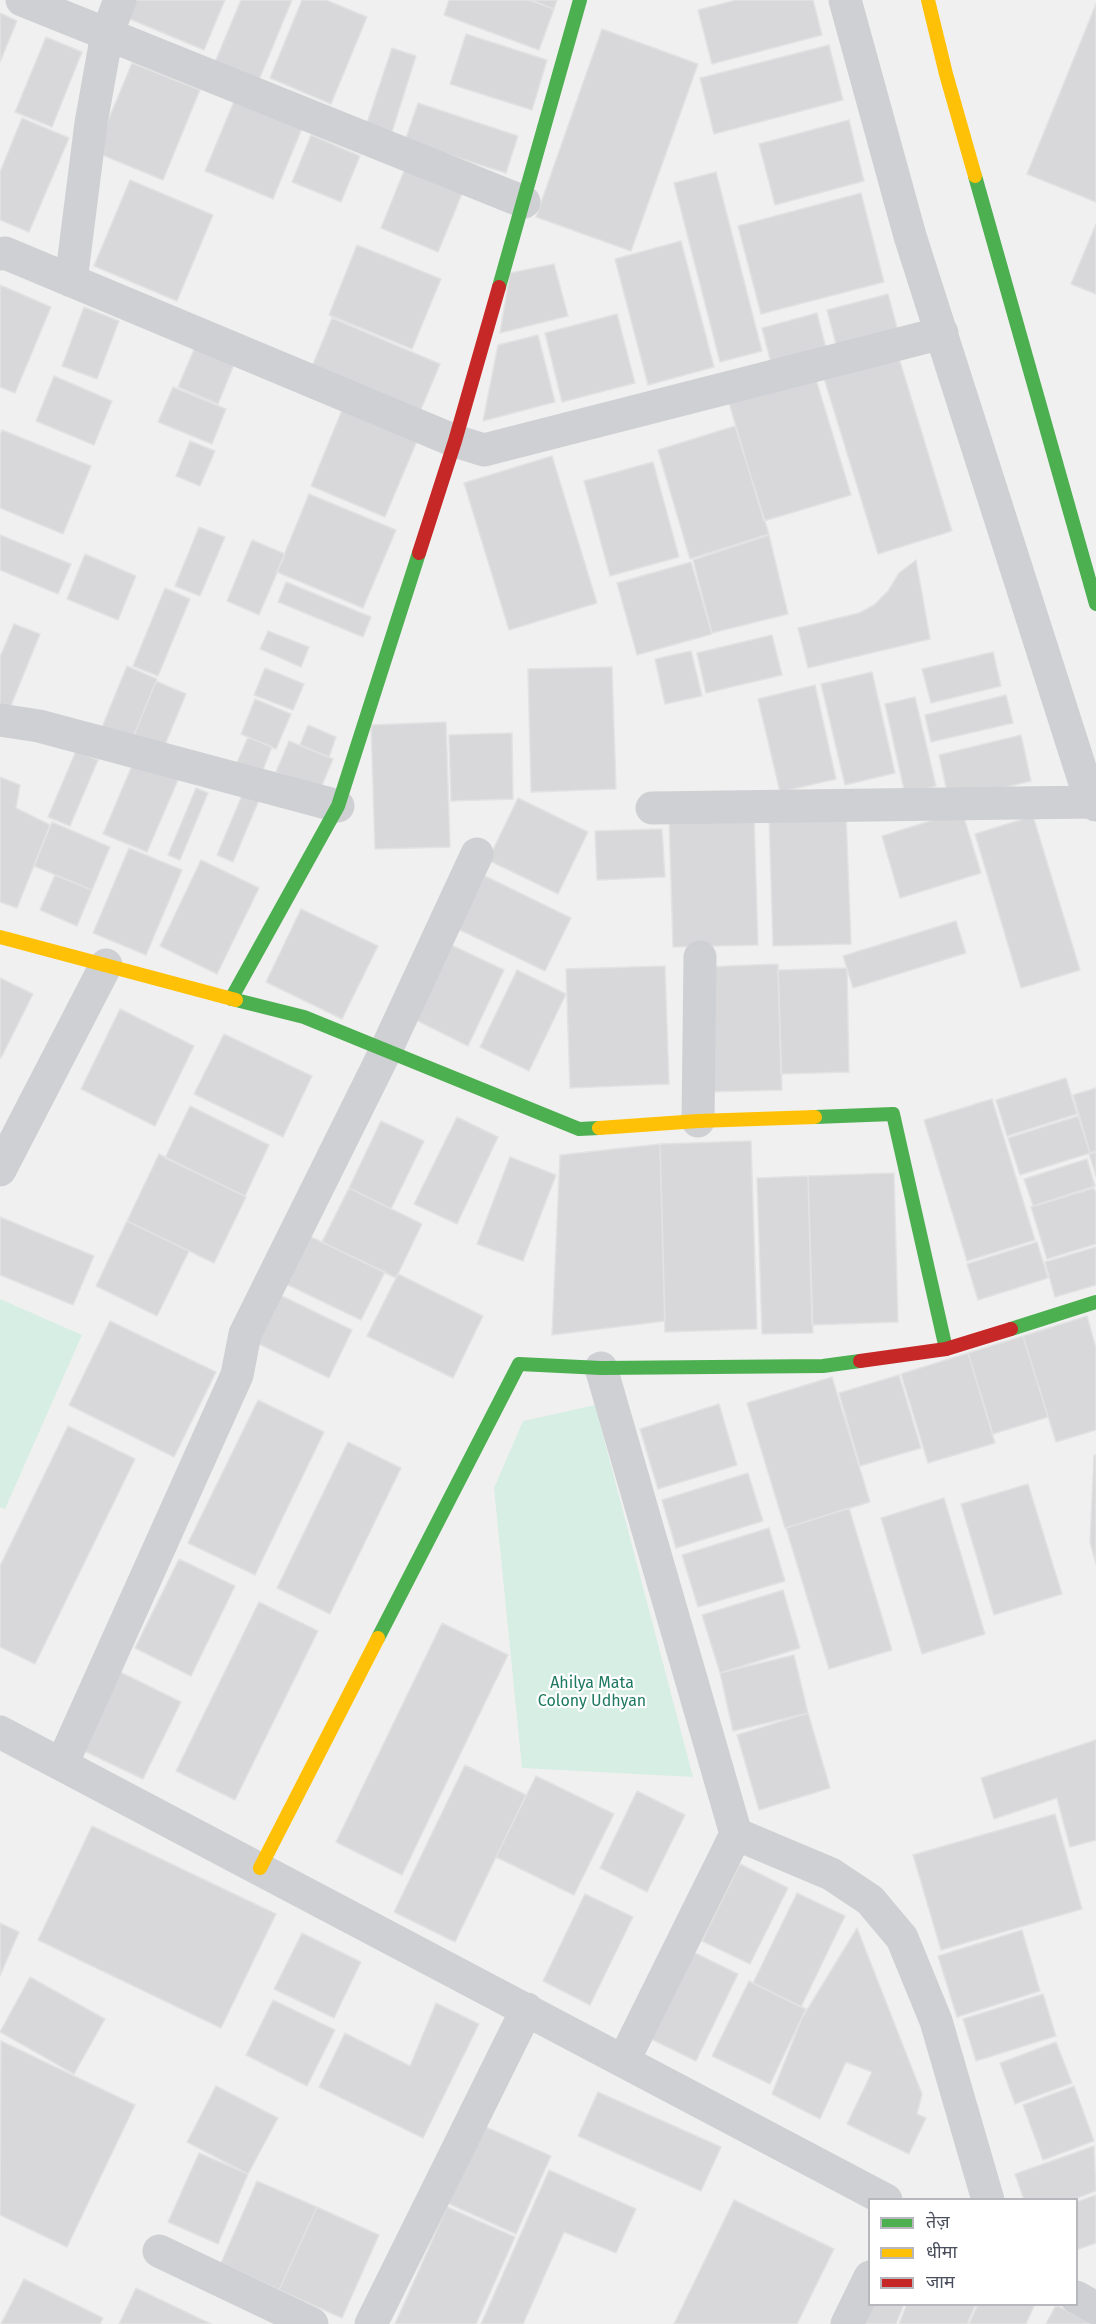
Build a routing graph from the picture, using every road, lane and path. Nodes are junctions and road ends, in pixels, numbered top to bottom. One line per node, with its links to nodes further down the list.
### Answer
1 (22, 0): 6 (street)
2 (120, 0): 6 (street)
3 (580, 0): 7 (street)
4 (845, 0): 10 (street)
5 (928, 0): 12 (street)
6 (106, 34): 7 (street); 9 (street)
7 (524, 202): 11 (street)
8 (0, 254): 9 (street)
9 (71, 281): 11 (street)
10 (942, 333): 11 (street); 14 (street)
11 (455, 441): 15 (street)
12 (1096, 604)
13 (0, 720): 15 (street)
14 (1094, 803): 16 (street)
15 (338, 806): 21 (street)
16 (652, 808)
17 (477, 854): 22 (street)
18 (0, 937): 20 (street)
19 (700, 957): 23 (street)
20 (106, 965): 21 (street); 24 (street)
21 (231, 999): 22 (street)
22 (386, 1050): 23 (street); 29 (street)
23 (698, 1120): 26 (street)
24 (0, 1170)
25 (1096, 1302): 26 (street)
26 (946, 1349): 27 (street)
27 (601, 1368): 30 (street); 31 (street)
28 (0, 1732): 29 (street)
29 (62, 1764): 31 (street)
30 (736, 1834): 33 (street); 35 (street)
31 (260, 1868): 32 (street)
32 (528, 2009): 33 (street); 41 (street)
33 (624, 2060): 34 (street)
34 (884, 2198)
35 (988, 2198)
36 (159, 2251): 40 (street)
37 (868, 2281): 42 (street)
38 (1078, 2298): 39 (street)
39 (1096, 2307)
40 (312, 2324)
41 (371, 2324)
42 (847, 2324)

